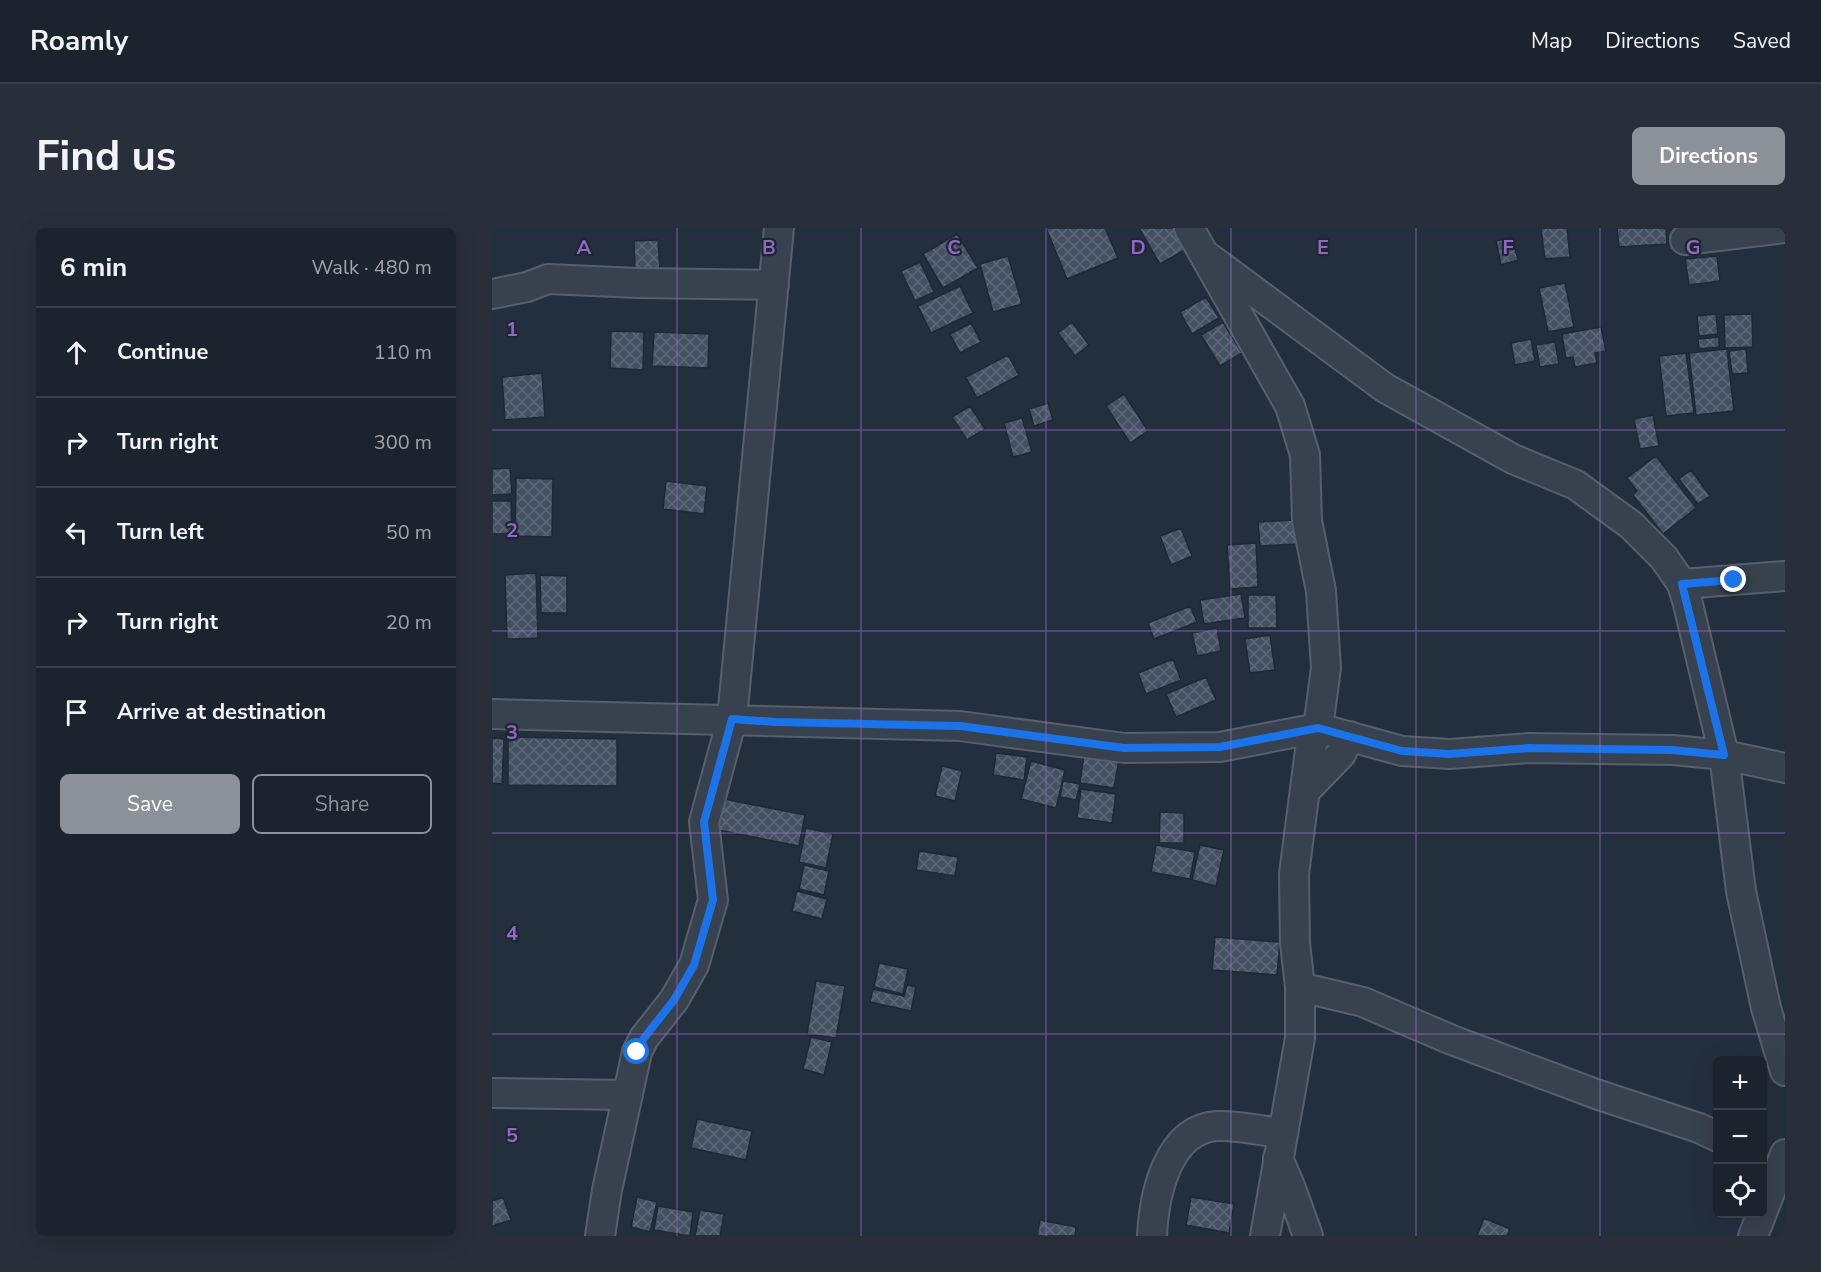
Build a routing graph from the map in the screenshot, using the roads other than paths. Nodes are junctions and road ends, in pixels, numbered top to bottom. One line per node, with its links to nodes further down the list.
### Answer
1 (779, 228): 6 (street)
2 (1190, 228): 5 (street)
3 (1785, 228): 4 (street)
4 (1685, 240)
5 (1204, 254): 9 (street); 12 (street)
6 (774, 285): 7 (street); 11 (street)
7 (492, 294)
8 (1785, 576): 9 (street)
9 (1682, 584): 14 (street)
10 (492, 714): 11 (street)
11 (732, 719): 12 (street); 20 (street)
12 (1318, 728): 13 (street); 16 (street)
13 (1350, 736): 14 (street); 16 (street)
14 (1724, 755): 15 (street); 18 (street)
15 (1785, 768)
16 (1306, 790): 17 (street)
17 (1300, 987): 21 (street); 22 (street)
18 (1785, 1071)
19 (492, 1093): 20 (street)
20 (628, 1095): 24 (street)
21 (1713, 1134)
22 (1280, 1146): 25 (street); 26 (street); 27 (street)
23 (1775, 1164): 28 (street)
24 (601, 1235)
25 (1152, 1236)
26 (1265, 1236)
27 (1308, 1236)
28 (1753, 1236)

